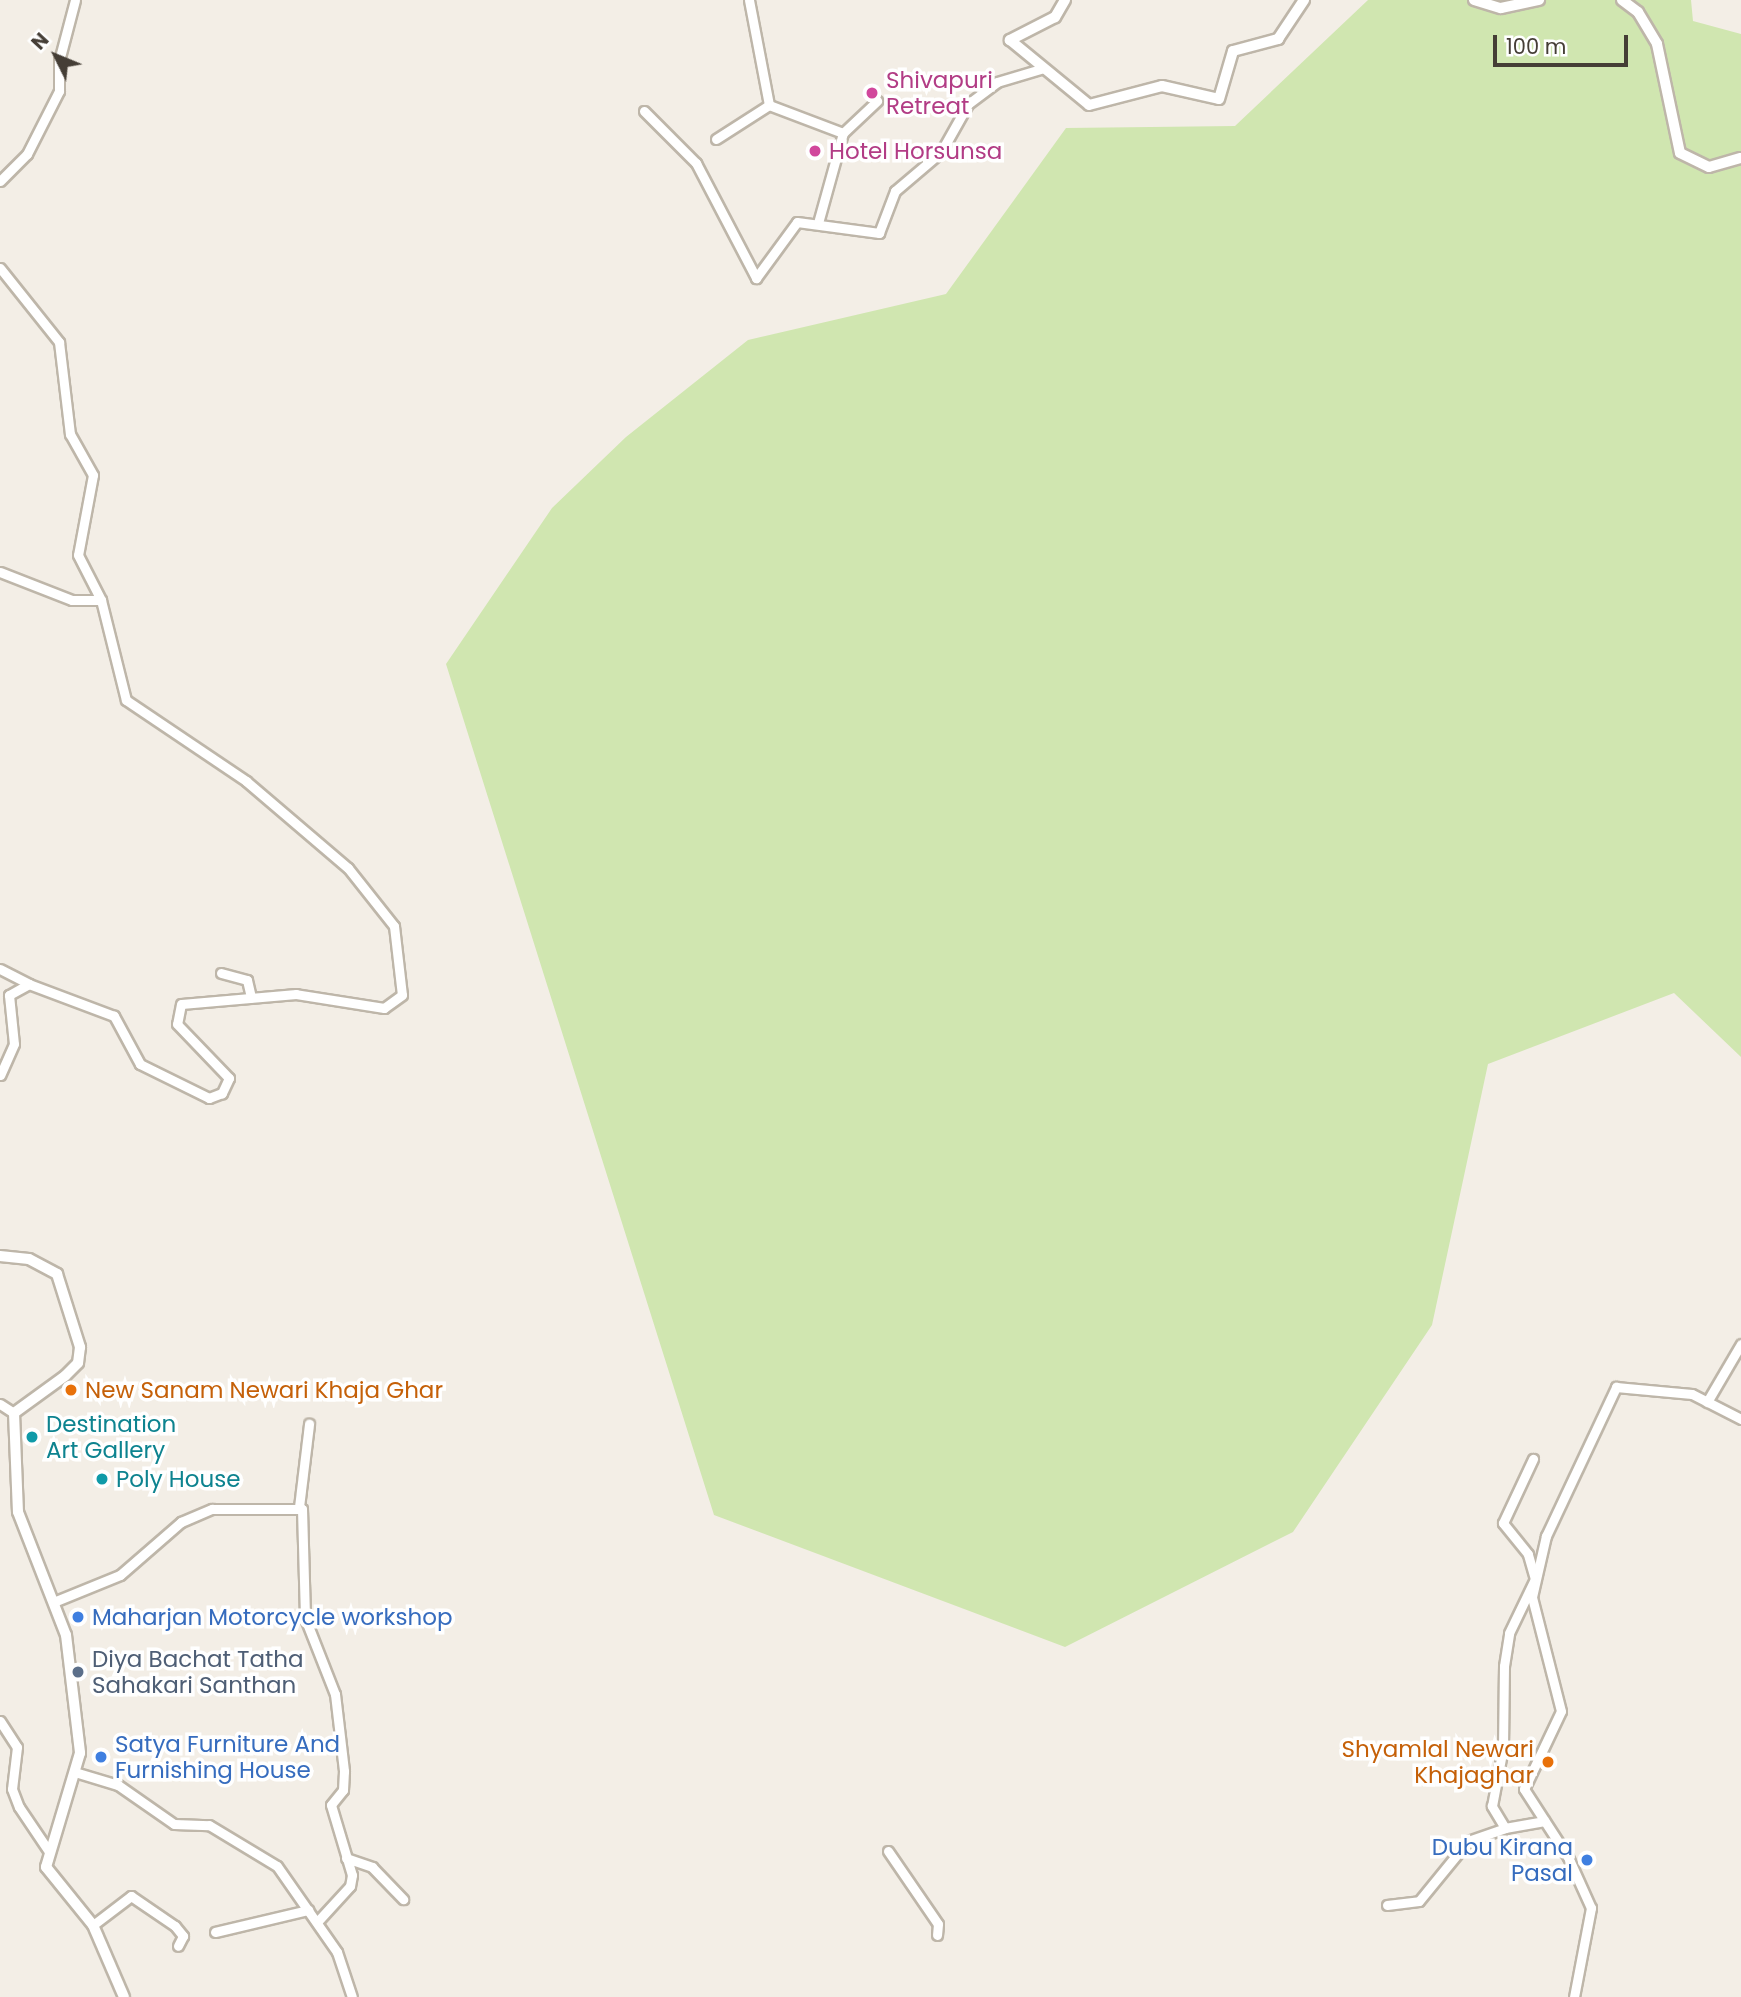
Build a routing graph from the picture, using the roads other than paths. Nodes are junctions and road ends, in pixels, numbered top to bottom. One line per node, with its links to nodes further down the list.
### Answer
1 (75, 0): 15 (street)
2 (749, 0): 10 (street)
3 (1065, 0): 8 (street)
4 (1304, 0): 8 (street)
5 (1474, 0): 6 (street)
6 (1539, 0)
7 (1622, 0): 14 (street)
8 (1044, 68): 16 (street)
9 (877, 101): 12 (street)
10 (769, 105): 12 (street); 13 (street)
11 (644, 111): 16 (street)
12 (843, 133): 16 (street)
13 (716, 139)
14 (1741, 158)
15 (0, 181)
16 (818, 223)
17 (0, 268): 19 (street)
18 (0, 572): 19 (street)
19 (101, 600): 23 (street)
20 (0, 969): 22 (street)
21 (221, 973): 23 (street)
22 (29, 984): 23 (street); 24 (street)
23 (251, 998)
24 (4, 1017): 25 (street)
25 (0, 1075)
26 (0, 1256): 30 (street)
27 (1741, 1344): 28 (street)
28 (1707, 1402): 31 (street); 35 (street)
29 (0, 1404): 30 (street)
30 (14, 1413): 36 (street)
31 (1741, 1419)
32 (309, 1424): 34 (street)
33 (1533, 1459): 35 (street)
34 (299, 1507): 36 (street); 43 (street)
35 (1535, 1579): 39 (street); 40 (street)
36 (56, 1601): 38 (street)
37 (0, 1721): 41 (street)
38 (78, 1773): 41 (street); 46 (street)
39 (1544, 1821): 40 (street); 54 (street)
40 (1505, 1828): 45 (street)
41 (48, 1850): 48 (street)
42 (888, 1851): 50 (street)
43 (346, 1858): 44 (street); 47 (street)
44 (403, 1899)
45 (1387, 1905)
46 (309, 1910): 47 (street); 49 (street)
47 (317, 1922): 53 (street)
48 (93, 1925): 51 (street); 52 (street)
49 (215, 1933)
50 (937, 1935)
51 (178, 1946)
52 (124, 1997)
53 (352, 1997)
54 (1574, 1997)

